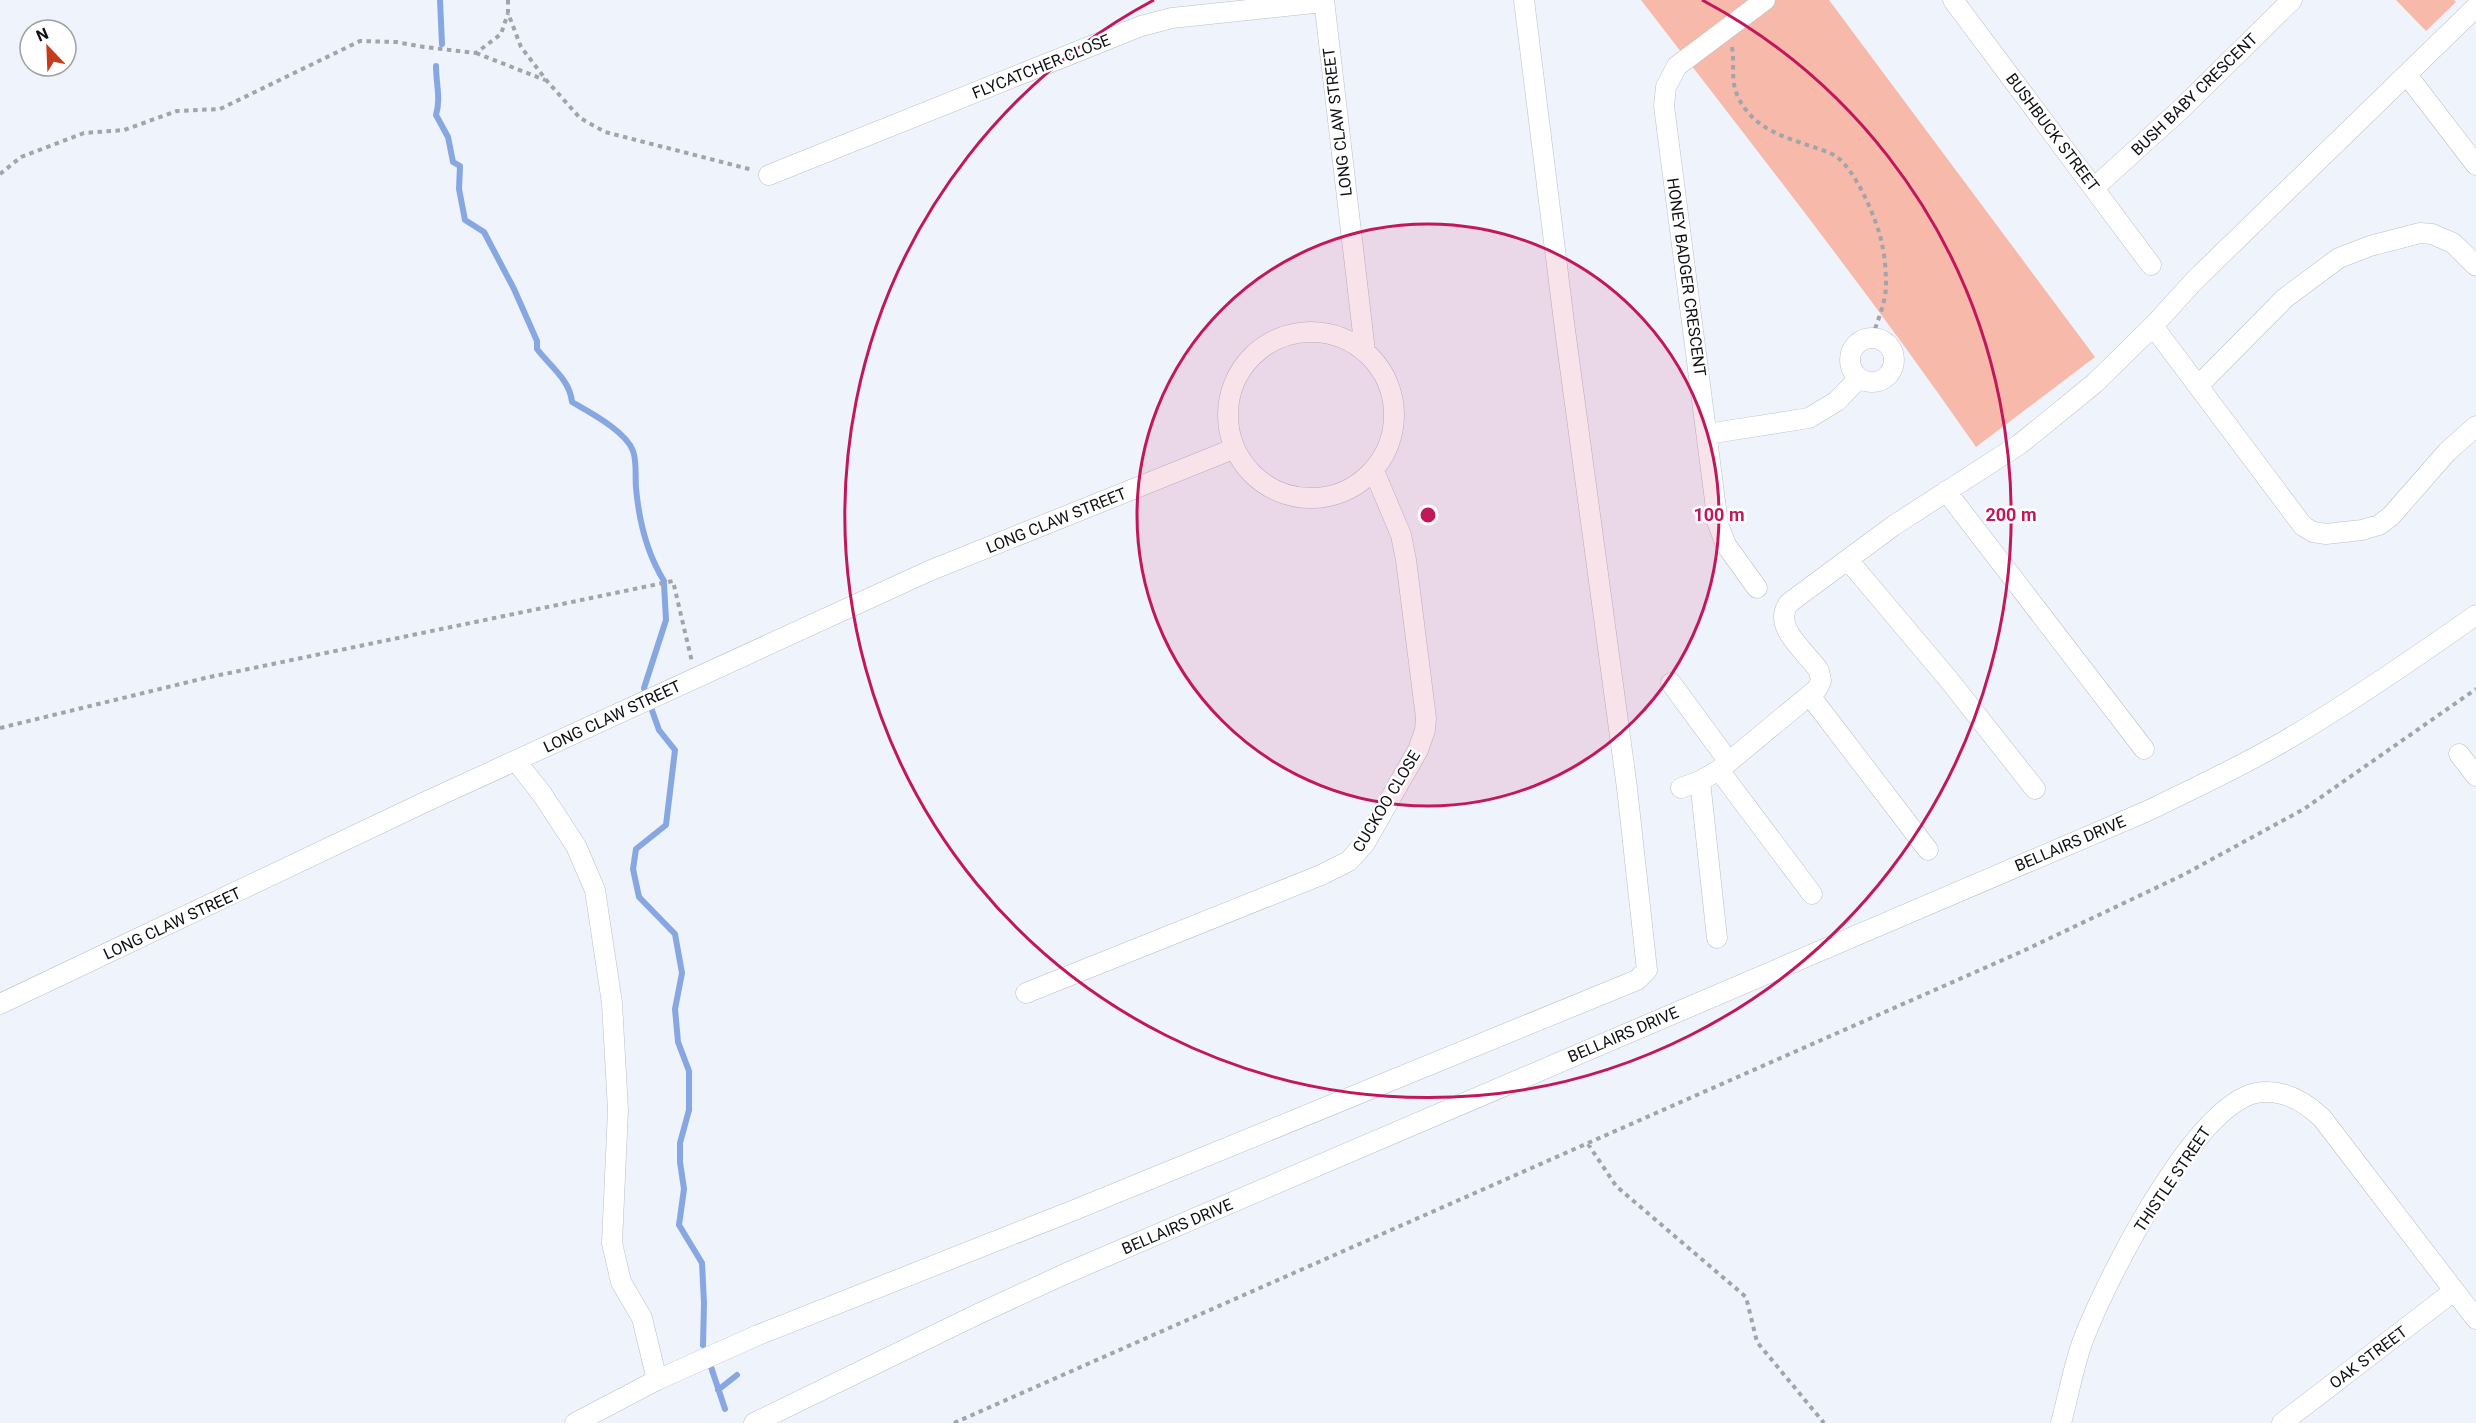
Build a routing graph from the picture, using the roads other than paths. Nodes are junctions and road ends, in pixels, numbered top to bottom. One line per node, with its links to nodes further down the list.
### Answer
1 (1524, 0): 42 (street)
2 (1765, 0): 18 (street, HONEY BADGER CRESCENT)
3 (1953, 0): 10 (street, BUSHBUCK STREET)
4 (2292, 0): 10 (street, BUSH BABY CRESCENT)
5 (1323, 1): 9 (street, FLYCATCHER CLOSE); 14 (street, LONG CLAW STREET)
6 (2476, 7): 7 (street)
7 (2407, 75): 8 (street); 13 (street)
8 (2476, 165)
9 (769, 175)
10 (2095, 187): 11 (street, BUSHBUCK STREET)
11 (2151, 265)
12 (2476, 266): 16 (street)
13 (2154, 326): 16 (street); 21 (street)
14 (1365, 351): 19 (street); 20 (street)
15 (1859, 378): 15 (street); 18 (street)
16 (2199, 386): 17 (street)
17 (2476, 426)
18 (1707, 434): 23 (street, HONEY BADGER CRESCENT)
19 (1233, 449): 20 (street); 29 (street, LONG CLAW STREET)
20 (1374, 471): 38 (street, CUCKOO CLOSE)
21 (1946, 491): 22 (street); 27 (street)
22 (1848, 560): 26 (street); 34 (street)
23 (1757, 588)
24 (2476, 615): 44 (street, BELLAIRS DRIVE)
25 (1671, 682): 30 (street)
26 (1810, 697): 30 (street); 35 (street)
27 (2144, 749)
28 (2459, 754): 31 (street)
29 (516, 761): 39 (street, LONG CLAW STREET); 42 (street)
30 (1724, 766): 32 (street); 36 (street)
31 (2476, 776)
32 (1700, 781): 33 (street); 37 (street)
33 (1681, 788)
34 (2035, 789)
35 (1928, 850)
36 (1812, 894)
37 (1717, 938)
38 (1026, 993)
39 (0, 1004)
40 (2454, 1291): 41 (street, THISTLE STREET); 45 (street, THISTLE STREET); 46 (street, OAK STREET)
41 (2476, 1319)
42 (657, 1380): 43 (street)
43 (575, 1423)
44 (754, 1423)
45 (2061, 1423)
46 (2282, 1423)

